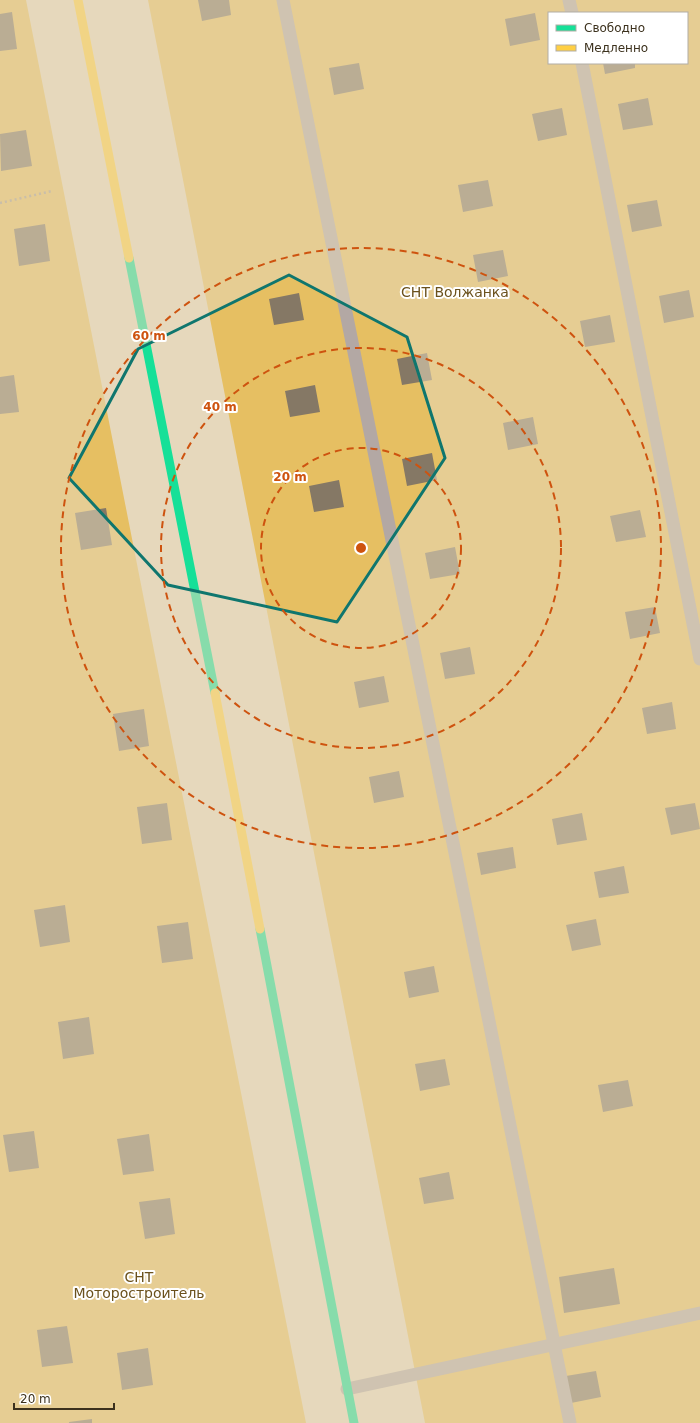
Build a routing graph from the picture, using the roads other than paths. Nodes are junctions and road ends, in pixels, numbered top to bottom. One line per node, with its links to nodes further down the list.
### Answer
1 (78, 0): 9 (street)
2 (283, 0): 8 (lane)
3 (569, 0): 4 (lane)
4 (572, 12)
5 (582, 64): 6 (lane)
6 (700, 658)
7 (700, 1313): 8 (lane)
8 (554, 1344): 9 (lane); 11 (lane)
9 (347, 1389): 10 (street)
10 (354, 1423)
11 (570, 1423)

